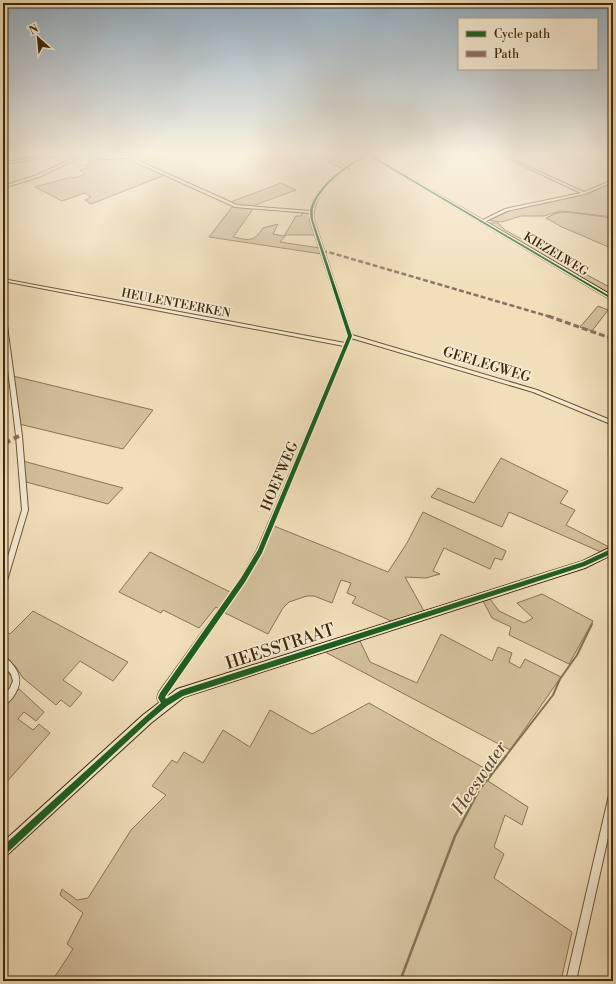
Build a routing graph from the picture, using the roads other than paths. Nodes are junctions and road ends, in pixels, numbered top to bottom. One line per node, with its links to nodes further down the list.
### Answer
1 (220, 199): 5 (street)
2 (317, 199): 5 (street)
3 (444, 199): 6 (main road, KIEZELWEG)
4 (556, 199): 6 (street)
5 (311, 212): 10 (street)
6 (482, 222): 8 (main road, KIEZELWEG)
7 (3, 280): 11 (street, HEULENTEERKEN)
8 (613, 299)
9 (3, 311): 14 (street)
10 (350, 336): 11 (street, HOEFWEG); 12 (street, GEELEGWEG)
11 (346, 345): 17 (street, HOEFWEG)
12 (613, 423)
13 (613, 550): 17 (street, HEESSTRAAT)
14 (3, 584)
15 (3, 660): 16 (street)
16 (3, 702)
17 (165, 704): 19 (street, HEESSTRAAT)
18 (613, 795): 20 (street)
19 (3, 851)
20 (571, 981)

